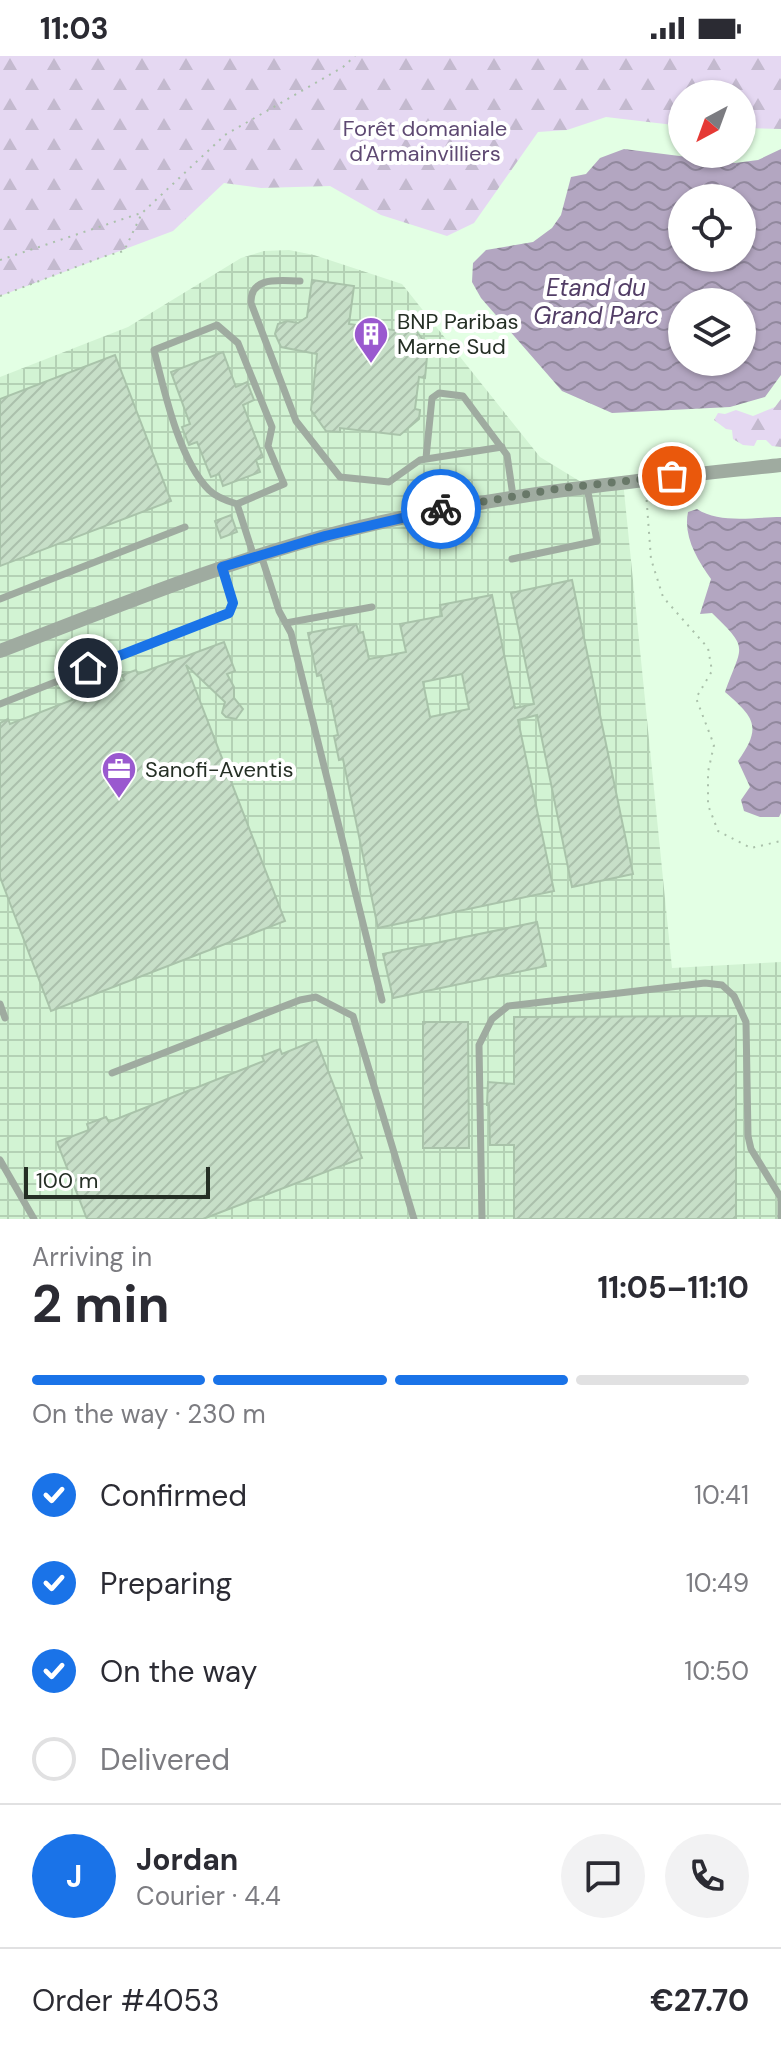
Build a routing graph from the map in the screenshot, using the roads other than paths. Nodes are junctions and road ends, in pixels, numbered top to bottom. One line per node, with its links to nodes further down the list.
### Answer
1 (300, 281): 3 (lane)
2 (502, 447): 3 (lane); 3 (lane); 6 (lane)
3 (426, 458)
4 (781, 465): 5 (street)
5 (586, 485): 6 (street); 10 (lane)
6 (513, 496): 9 (street)
7 (237, 504): 7 (lane); 9 (lane)
8 (185, 527): 12 (lane)
9 (258, 556): 11 (street); 14 (lane)
10 (512, 559)
11 (222, 567): 15 (street); 16 (lane)
12 (0, 599)
13 (372, 607): 14 (lane)
14 (286, 623): 17 (lane)
15 (0, 651)
16 (0, 704)
17 (382, 1000)
18 (0, 1004): 19 (lane)
19 (5, 1018)
20 (112, 1073): 23 (lane)
21 (0, 1160): 22 (lane)
22 (34, 1219)
23 (414, 1219)
24 (482, 1219): 25 (lane)
25 (781, 1219)

